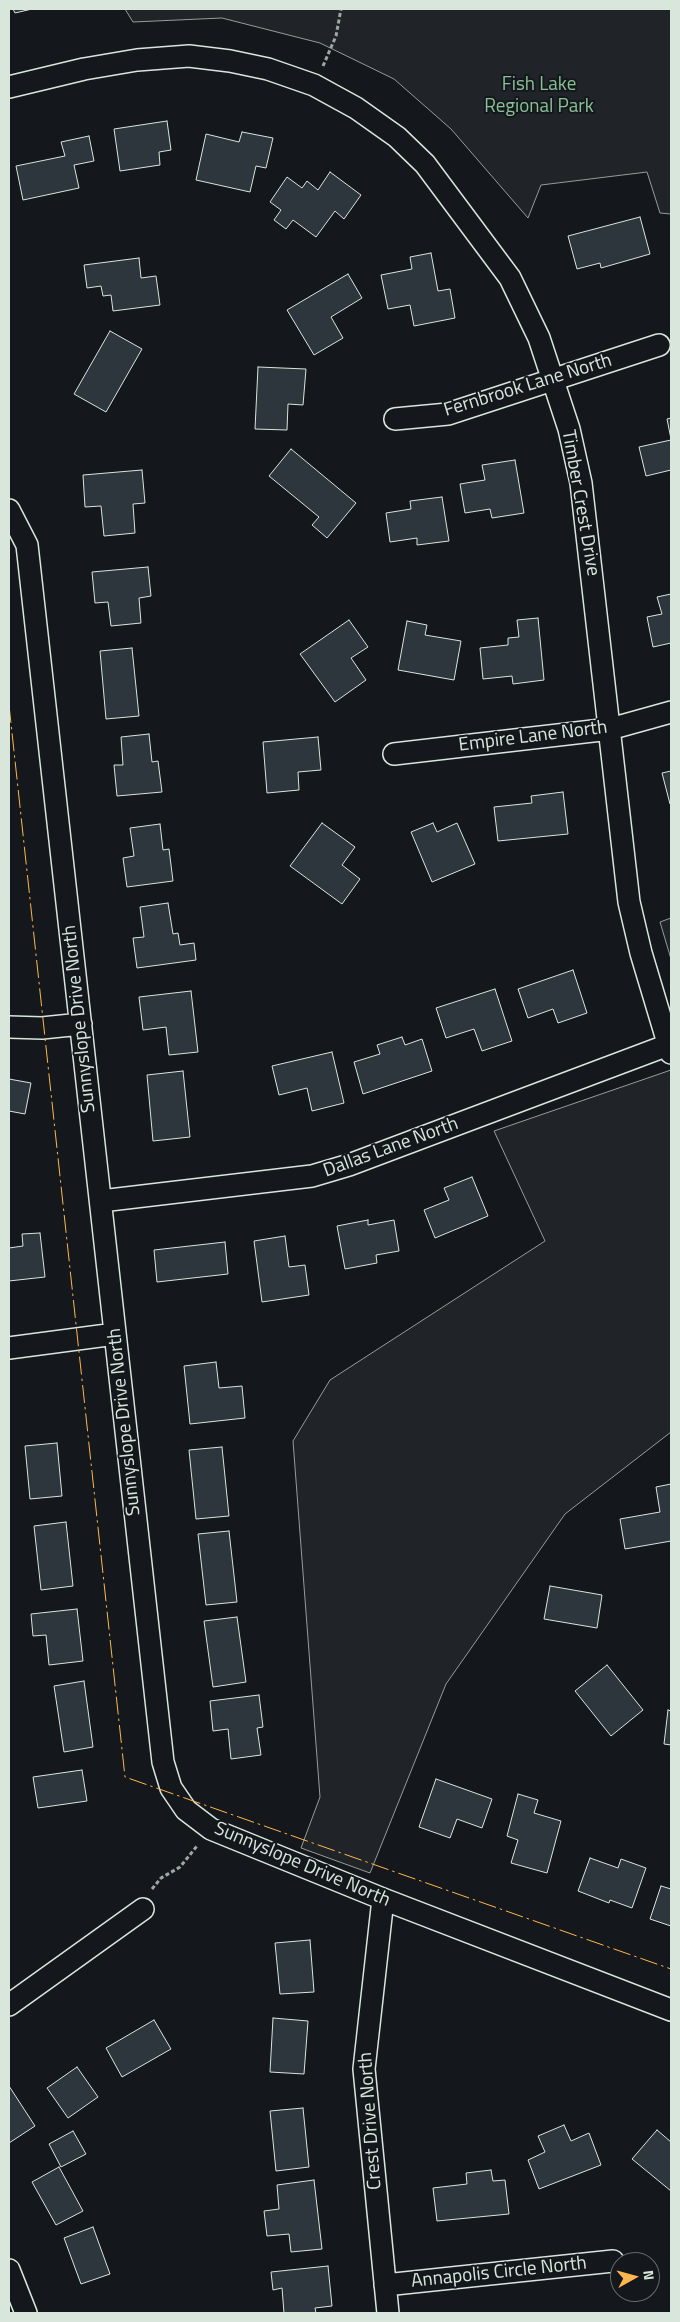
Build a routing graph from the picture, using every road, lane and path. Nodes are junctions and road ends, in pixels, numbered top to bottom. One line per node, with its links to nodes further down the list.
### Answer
1 (341, 9): 2 (path)
2 (314, 85): 3 (street, Timber Crest Drive); 5 (street, Timber Crest Drive)
3 (9, 86)
4 (659, 345): 5 (street, Fernbrook Lane North)
5 (553, 380): 6 (street, Fernbrook Lane North); 9 (street, Timber Crest Drive)
6 (395, 419)
7 (9, 510): 11 (street, Sunnyslope Drive North)
8 (671, 712): 9 (street, Empire Lane North)
9 (610, 729): 10 (street, Empire Lane North); 13 (street, Timber Crest Drive)
10 (394, 754)
11 (81, 1024): 12 (street); 14 (street, Sunnyslope Drive North)
12 (9, 1027)
13 (670, 1049): 14 (street, Dallas Lane North)
14 (101, 1201): 15 (street, Sunnyslope Drive North)
15 (115, 1334): 16 (street); 17 (street, Sunnyslope Drive North)
16 (9, 1348)
17 (211, 1829): 18 (street, Sunnyslope Drive North); 19 (path)
18 (383, 1899): 21 (street, Sunnyslope Drive North); 24 (street, Crest Drive North)
19 (143, 1909): 20 (street)
20 (9, 2005)
21 (671, 2010)
22 (610, 2261): 24 (street, Annapolis Circle North)
23 (9, 2270): 25 (street)
24 (385, 2286): 26 (street, Crest Drive North)
25 (26, 2313)
26 (388, 2313)

